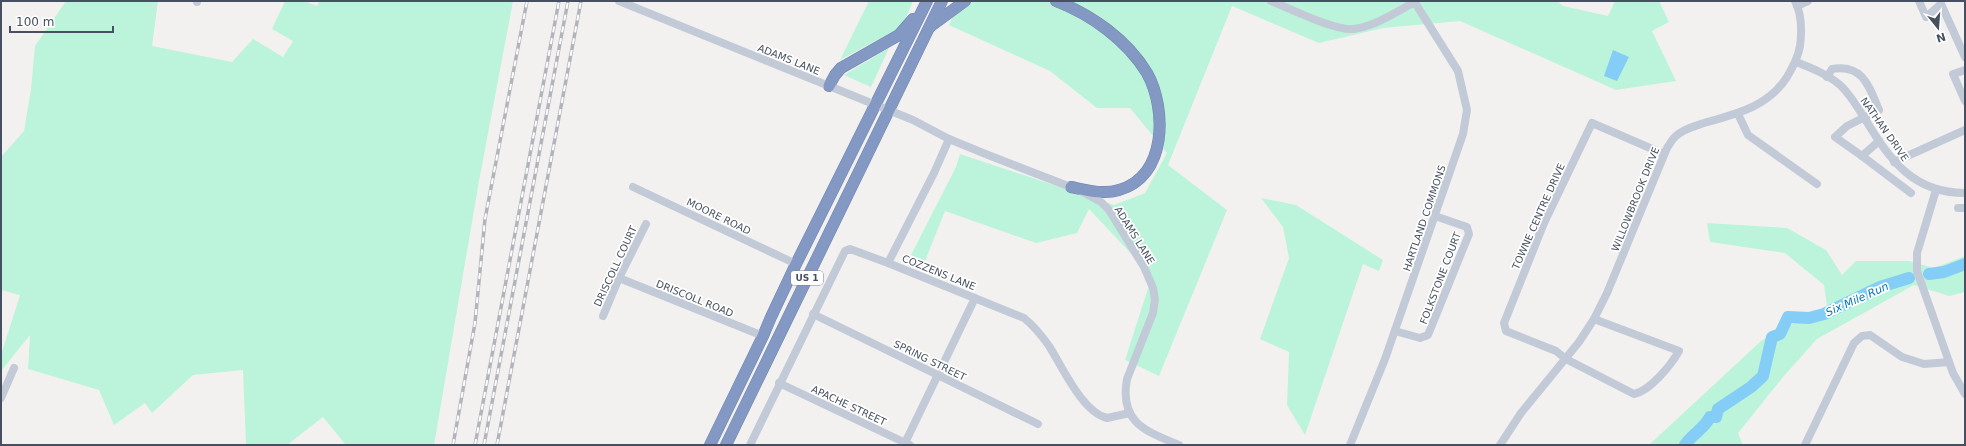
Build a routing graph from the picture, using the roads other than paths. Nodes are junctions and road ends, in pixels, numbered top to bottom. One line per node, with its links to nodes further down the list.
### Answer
1 (619, 1): 16 (street, ADAMS LANE)
2 (942, 1): 11 (highway, US 1)
3 (965, 1): 11 (highway)
4 (1056, 1): 30 (highway)
5 (1271, 1): 9 (street)
6 (1808, 1): 10 (street)
7 (1919, 1): 12 (street)
8 (926, 2): 16 (highway); 18 (highway, US 1)
9 (1414, 2): 34 (street, HARTLAND COMMONS)
10 (1796, 3): 13 (street, WILLOWBROOK DRIVE)
11 (928, 29): 19 (highway, US 1)
12 (1965, 56)
13 (1796, 62): 15 (street, NATHAN DRIVE); 20 (street, WILLOWBROOK DRIVE)
14 (1965, 70): 17 (street)
15 (1827, 76): 21 (street, NATHAN DRIVE); 21 (street)
16 (829, 86): 18 (street, ADAMS LANE)
17 (1965, 102)
18 (876, 105): 19 (street, ADAMS LANE); 37 (highway, US 1)
19 (889, 111): 23 (street, ADAMS LANE); 50 (highway, US 1)
20 (1738, 114): 25 (street, WILLOWBROOK DRIVE); 28 (street)
21 (1863, 117): 24 (street, NATHAN DRIVE); 26 (street)
22 (1965, 130): 27 (street)
23 (949, 139): 30 (street, ADAMS LANE); 36 (street)
24 (1879, 141): 26 (street); 27 (street, NATHAN DRIVE)
25 (1664, 154): 42 (street, WILLOWBROOK DRIVE); 45 (street, TOWNE CENTRE DRIVE)
26 (1862, 156): 32 (street)
27 (1894, 162): 31 (street, NATHAN DRIVE)
28 (1817, 184)
29 (633, 187): 37 (street, MOORE ROAD)
30 (1071, 187): 53 (street, ADAMS LANE)
31 (1936, 190): 33 (street, NATHAN DRIVE); 46 (street)
32 (1911, 193)
33 (1965, 193)
34 (1435, 216): 43 (street, HARTLAND COMMONS); 43 (street, FOLKSTONE COURT)
35 (646, 224): 38 (street, DRISCOLL COURT)
36 (888, 262): 39 (street, COZZENS LANE); 40 (street, COZZENS LANE)
37 (796, 264): 44 (highway, US 1)
38 (618, 278): 41 (street, DRISCOLL COURT); 44 (street, DRISCOLL ROAD)
39 (975, 298): 48 (street); 53 (street, COZZENS LANE)
40 (813, 314): 48 (street, SPRING STREET); 49 (street, COZZENS LANE)
41 (603, 316)
42 (1594, 319): 45 (street, WILLOWBROOK DRIVE); 45 (street)
43 (1395, 330): 61 (street, HARTLAND COMMONS)
44 (763, 336): 56 (highway, US 1)
45 (1566, 359): 62 (street, WILLOWBROOK DRIVE)
46 (1949, 362): 51 (street); 63 (street)
47 (14, 368): 52 (street)
48 (939, 375): 54 (street, SPRING STREET); 55 (street)
49 (779, 383): 55 (street, APACHE STREET); 59 (street, COZZENS LANE)
50 (754, 388): 57 (highway, US 1); 58 (highway)
51 (1965, 394)
52 (1, 398)
53 (1130, 414): 60 (street)
54 (1038, 424)
55 (906, 444)
56 (710, 445)
57 (726, 445)
58 (733, 445)
59 (750, 445)
60 (1179, 445)
61 (1350, 445)
62 (1500, 445)
63 (1805, 445)

